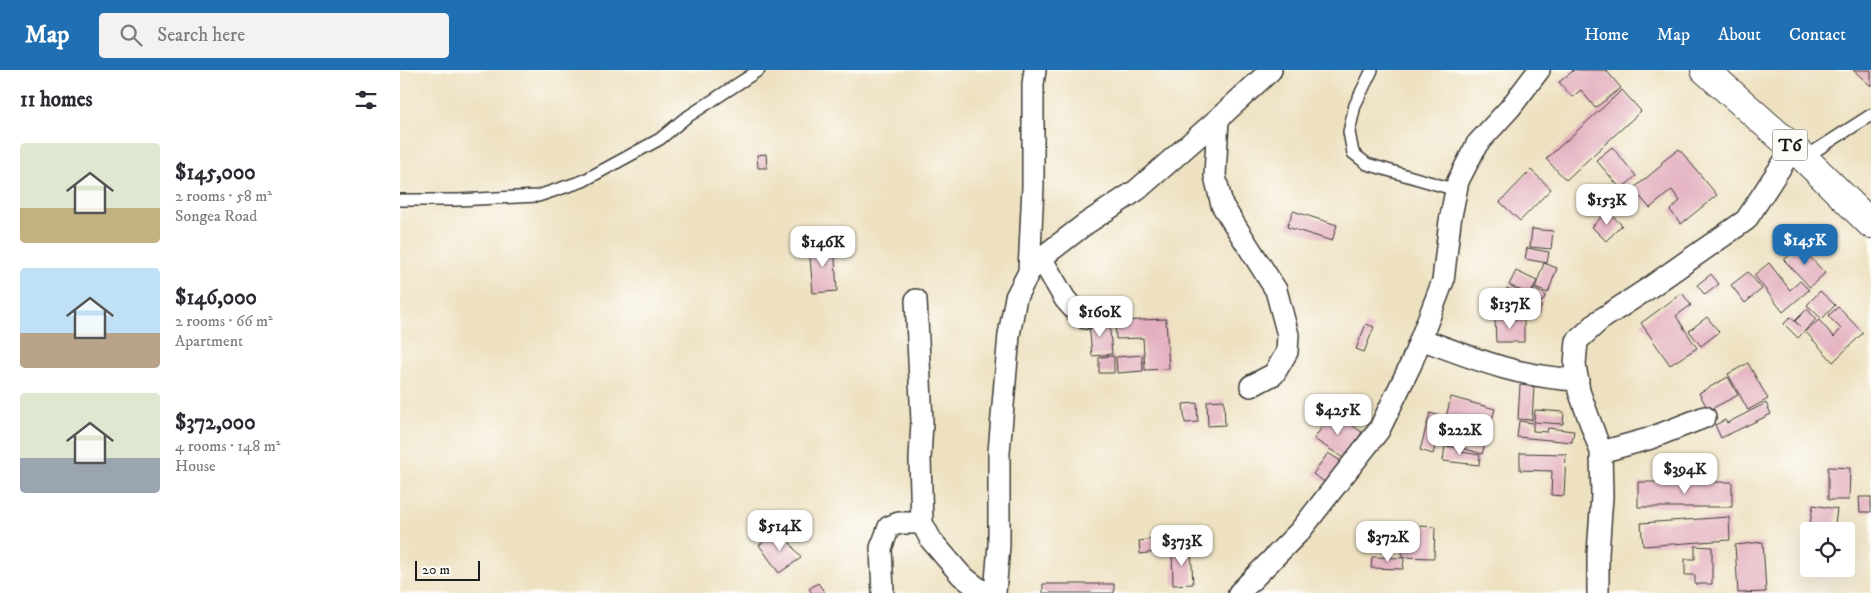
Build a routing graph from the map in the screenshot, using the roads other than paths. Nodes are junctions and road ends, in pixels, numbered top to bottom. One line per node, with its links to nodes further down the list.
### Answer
1 (759, 70): 11 (lane)
2 (1035, 70): 13 (street)
3 (1270, 70): 8 (street)
4 (1372, 70): 10 (lane)
5 (1539, 70): 10 (street)
6 (1705, 70): 9 (highway, T6)
7 (1871, 115): 9 (lane)
8 (1218, 119): 13 (street); 18 (street)
9 (1798, 153): 12 (highway, T6); 17 (street)
10 (1456, 190): 16 (street)
11 (400, 200)
12 (1871, 224)
13 (1035, 265): 15 (street); 24 (street)
14 (916, 300): 21 (street)
15 (1085, 318)
16 (1421, 339): 17 (street); 25 (street)
17 (1578, 380): 20 (street)
18 (1251, 386)
19 (1705, 417): 20 (street)
20 (1601, 452): 26 (street)
21 (922, 523): 22 (street); 23 (street)
22 (883, 593)
23 (984, 593)
24 (995, 593)
25 (1239, 593)
26 (1598, 593)

